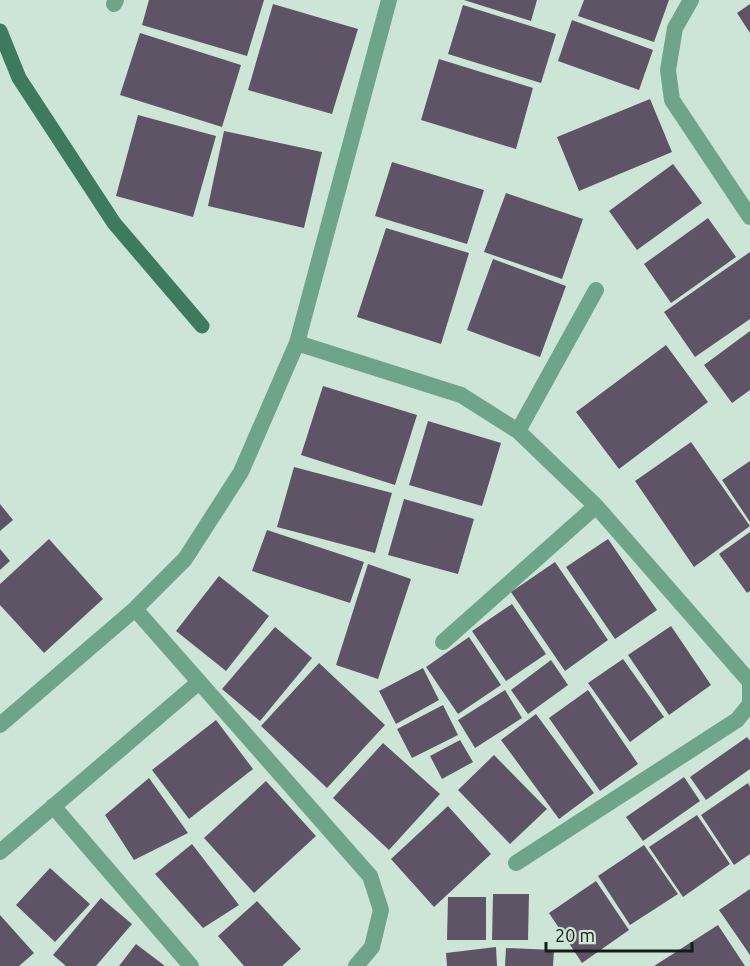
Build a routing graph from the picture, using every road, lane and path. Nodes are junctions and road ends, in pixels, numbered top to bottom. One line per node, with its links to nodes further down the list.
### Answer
1 (389, 0): 5 (street)
2 (691, 0): 3 (street)
3 (750, 217)
4 (596, 290): 6 (street)
5 (297, 343): 6 (street); 8 (street)
6 (518, 431): 7 (street)
7 (596, 506): 9 (street); 14 (street)
8 (135, 609): 10 (street); 11 (street)
9 (443, 642)
10 (198, 682): 12 (street); 16 (street)
11 (0, 724)
12 (53, 806): 13 (street); 15 (street)
13 (0, 852)
14 (516, 863)
15 (191, 966)
16 (356, 966)

